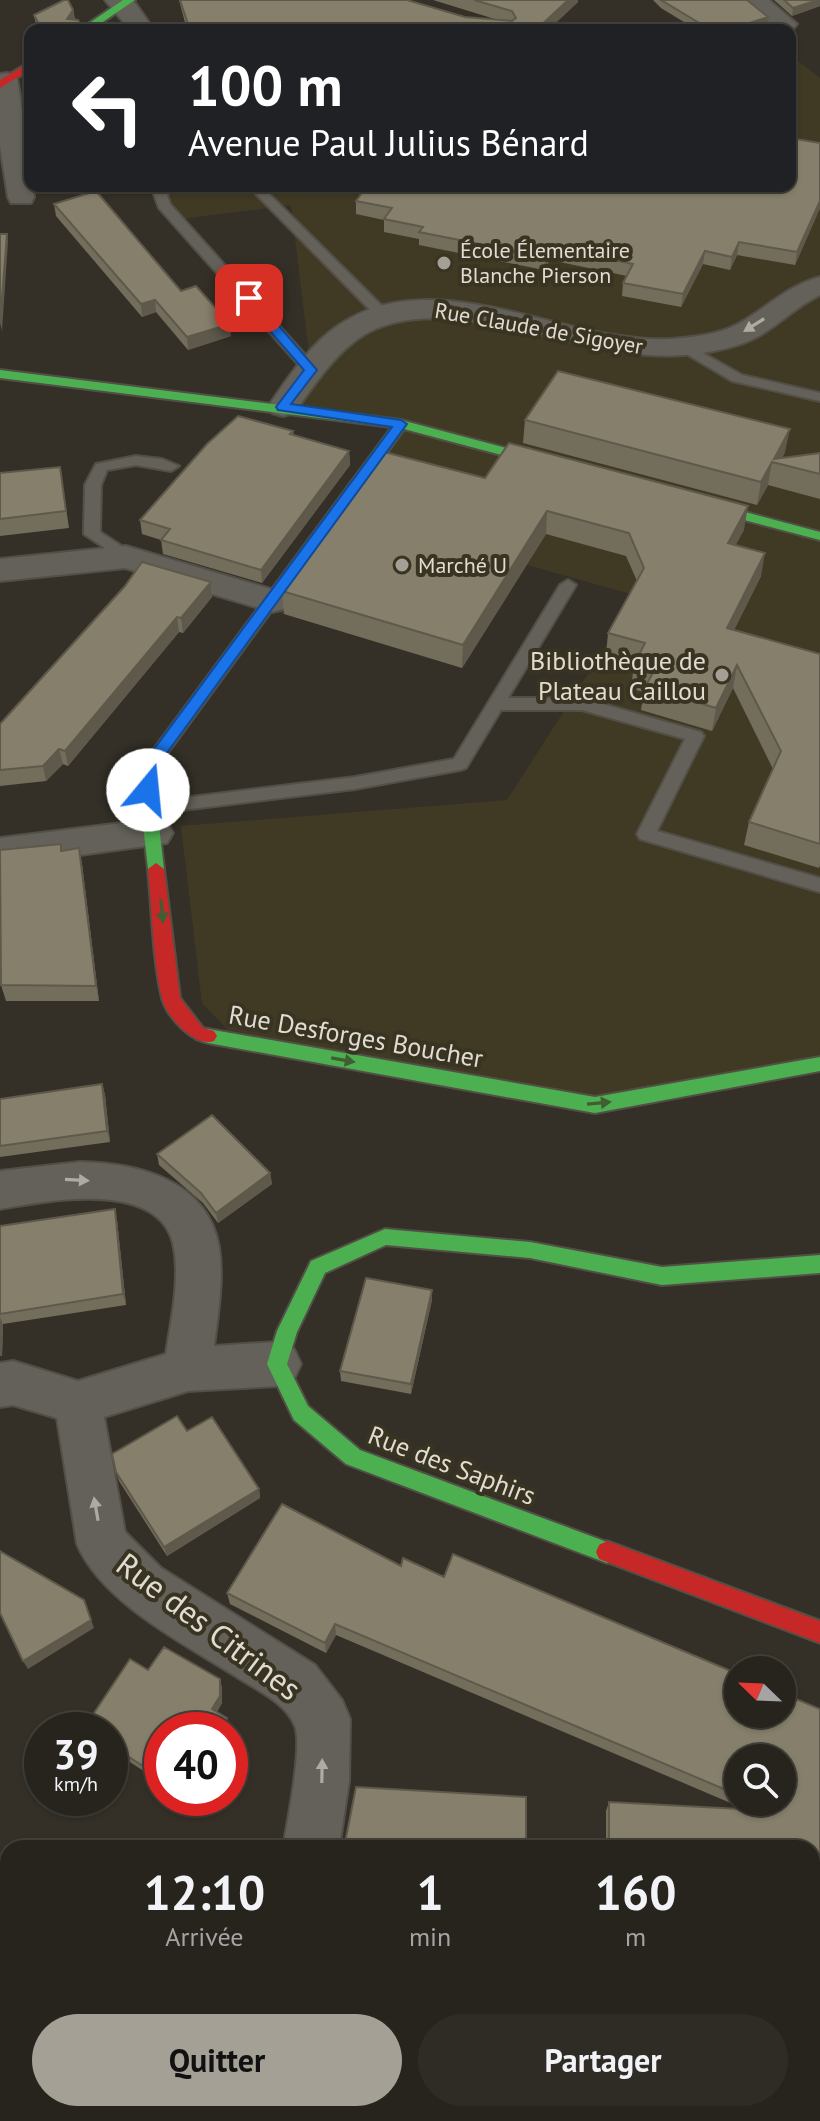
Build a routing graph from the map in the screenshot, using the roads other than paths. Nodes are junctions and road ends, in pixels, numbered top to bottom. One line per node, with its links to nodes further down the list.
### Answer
1 (754, 0): 5 (street)
2 (124, 1): 3 (street); 4 (street)
3 (92, 24)
4 (138, 24)
5 (785, 24)
6 (24, 69): 7 (street)
7 (4, 83): 10 (street)
8 (162, 192): 14 (lane)
9 (260, 192): 12 (lane)
10 (21, 197)
11 (820, 286): 13 (street, Rue Claude de Sigoyer, one-way to 13)
12 (381, 313): 13 (street, Rue Claude de Sigoyer); 14 (street, Rue Claude de Sigoyer)
13 (683, 346): 16 (lane)
14 (311, 370): 17 (street, Rue Claude de Sigoyer)
15 (0, 374): 17 (street)
16 (820, 397)
17 (283, 407): 18 (street)
18 (401, 424): 20 (street); 26 (street, Rue Desforges Boucher)
19 (171, 466): 23 (lane)
20 (580, 472)
21 (670, 496): 22 (street)
22 (820, 536)
23 (126, 557): 24 (street); 26 (street)
24 (0, 570)
25 (568, 585): 27 (lane)
26 (272, 601): 28 (street, Rue Desforges Boucher)
27 (496, 704): 28 (lane); 30 (lane)
28 (152, 821): 29 (street); 31 (street, Rue Desforges Boucher, one-way to 31)
29 (0, 852)
30 (820, 885)
31 (820, 1064)
32 (0, 1190): 35 (street, one-way to 35)
33 (820, 1264): 34 (street)
34 (277, 1364): 35 (street); 38 (street, Rue des Saphirs)
35 (188, 1369): 37 (street)
36 (0, 1385): 37 (street)
37 (78, 1403): 39 (street, Rue des Citrines, one-way to 37)
38 (820, 1632)
39 (312, 1840)

